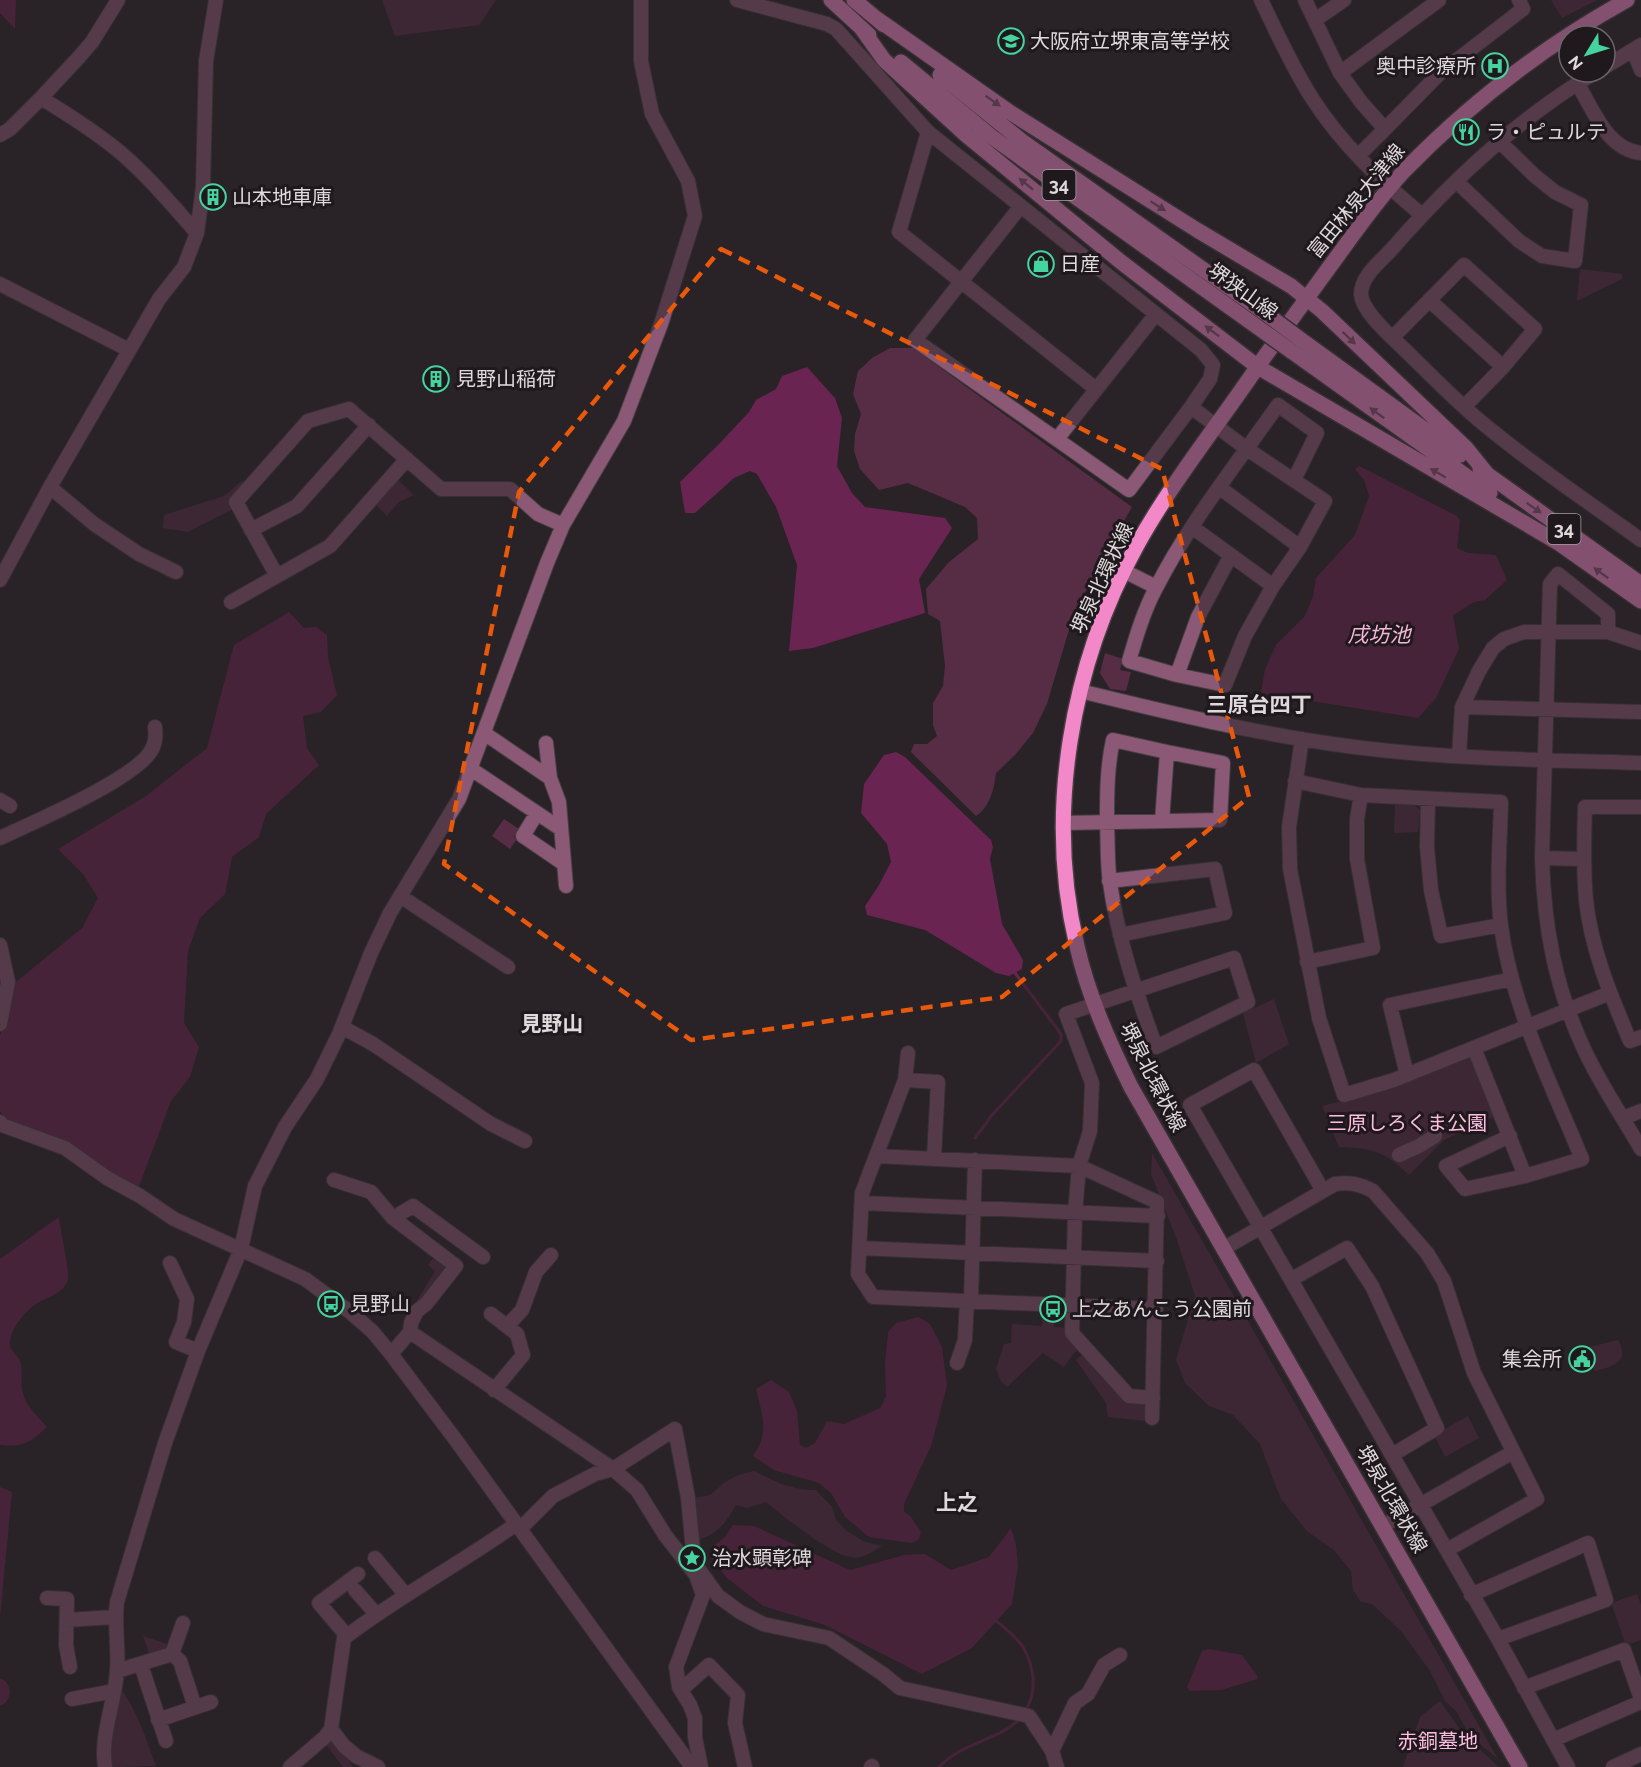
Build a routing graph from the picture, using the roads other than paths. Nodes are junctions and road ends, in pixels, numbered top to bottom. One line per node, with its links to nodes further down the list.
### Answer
1 (118, 0): 22 (street)
2 (216, 0): 33 (street)
3 (641, 0): 57 (street)
4 (831, 0): 15 (main road, 堺狭山線 / 34)
5 (854, 0): 13 (main road, 堺狭山線 / 34)
6 (1261, 0): 28 (street)
7 (1305, 0): 14 (street)
8 (1344, 0): 14 (street)
9 (1439, 0): 19 (street)
10 (1519, 0): 23 (street)
11 (1627, 0): 30 (main road, 富田林泉大津線)
12 (746, 1): 24 (street)
13 (877, 19): 36 (main road, one-way to 36); 39 (main road, 堺狭山線 / 34)
14 (1315, 20): 19 (street)
15 (862, 29): 39 (main road, 堺狭山線 / 34); 43 (main road, one-way to 15)
16 (1637, 48): 17 (street); 18 (street)
17 (1617, 60)
18 (1641, 69)
19 (1340, 73): 23 (street)
20 (1576, 84): 26 (street)
21 (1578, 84): 27 (street)
22 (41, 98): 25 (street); 33 (street)
23 (1385, 129): 28 (street)
24 (928, 132): 31 (street); 34 (street)
25 (0, 135)
26 (1500, 142): 29 (street); 29 (street)
27 (1641, 153)
28 (1358, 156): 30 (street)
29 (1456, 182): 32 (street)
30 (1390, 188): 32 (street); 36 (main road, 富田林泉大津線)
31 (1021, 206): 34 (street); 38 (street)
32 (1422, 215): 40 (street)
33 (197, 233): 42 (street)
34 (960, 283): 45 (street); 50 (street)
35 (0, 284): 42 (street)
36 (1306, 298): 43 (main road, 富田林泉大津線); 53 (main road, one-way to 53)
37 (1429, 300): 40 (street); 44 (street); 44 (street)
38 (1156, 314): 45 (street); 46 (street)
39 (1268, 325): 41 (main road, 堺狭山線 / 34, bridge)
40 (1393, 338): 47 (street)
41 (1296, 345): 53 (main road, 堺狭山線 / 34); 61 (main road, 堺狭山線 / 34, one-way to 41)
42 (129, 350): 55 (street)
43 (1258, 367): 49 (main road, 堺泉北環状線); 61 (main road, one-way to 43)
44 (1503, 367): 47 (street)
45 (1096, 389): 50 (street)
46 (1191, 407): 49 (street); 50 (street)
47 (1464, 408): 60 (street)
48 (369, 425): 52 (street); 59 (street); 59 (street)
49 (1216, 426): 51 (street); 64 (main road, 堺泉北環状線)
50 (1057, 439)
51 (1247, 449): 54 (street); 54 (street); 56 (street)
52 (407, 459): 57 (street); 66 (street)
53 (1487, 474): 68 (main road, 堺狭山線 / 34, one-way to 68)
54 (1294, 480): 62 (street)
55 (50, 487): 65 (street); 67 (street)
56 (1220, 488): 58 (street); 62 (street)
57 (563, 525): 82 (street)
58 (1192, 527): 63 (street); 70 (street)
59 (251, 530): 66 (street)
60 (1641, 540)
61 (1562, 544): 72 (main road, 堺狭山線 / 34, one-way to 61)
62 (1300, 547): 69 (street)
63 (1231, 555): 69 (street); 76 (street)
64 (1124, 571): 70 (street); 77 (main road, 堺泉北環状線)
65 (176, 572)
66 (277, 576): 71 (street)
67 (0, 580)
68 (1641, 584)
69 (1273, 585): 76 (street)
70 (1156, 587): 76 (street)
71 (231, 602)
72 (1641, 602)
73 (1548, 631): 74 (street); 74 (street); 78 (street); 79 (street)
74 (1608, 632): 75 (street)
75 (1641, 643)
76 (1177, 675)
77 (1080, 691): 83 (street); 97 (main road, 堺泉北環状線)
78 (1462, 707): 79 (street); 86 (street)
79 (1546, 710): 80 (street); 87 (street)
80 (1641, 712)
81 (155, 727): 100 (street)
82 (484, 733): 89 (street); 90 (street)
83 (1302, 739): 86 (street); 91 (street)
84 (546, 743): 90 (street)
85 (1167, 752): 96 (street); 96 (street); 98 (street)
86 (1459, 756): 87 (street)
87 (1545, 761): 88 (street); 101 (street)
88 (1641, 763)
89 (471, 769): 95 (street); 106 (street)
90 (550, 778): 99 (street)
91 (1295, 781): 92 (street); 110 (street)
92 (1361, 795): 93 (street); 110 (street)
93 (1428, 799): 107 (street); 107 (street)
94 (1641, 807): 102 (street)
95 (537, 813): 99 (street); 103 (street)
96 (1162, 820): 98 (street)
97 (1063, 823): 98 (street); 116 (main road, 堺泉北環状線)
98 (1107, 823): 104 (street)
99 (561, 829): 103 (street)
100 (0, 838)
101 (1542, 858): 102 (street); 117 (street)
102 (1583, 859): 115 (street)
103 (564, 864): 105 (street)
104 (1109, 880): 108 (street); 108 (street)
105 (566, 886)
106 (400, 896): 112 (street); 119 (street)
107 (1501, 925): 113 (street)
108 (1120, 935): 114 (street)
109 (0, 945): 111 (street)
110 (1308, 962): 124 (street)
111 (2, 966): 118 (street)
112 (508, 967)
113 (1512, 979): 120 (street); 124 (street)
114 (1134, 990): 114 (street); 116 (street)
115 (1610, 993): 117 (street); 121 (street)
116 (1095, 1005): 137 (street); 149 (main road, 堺泉北環状線)
117 (1568, 1010): 120 (street); 127 (street)
118 (0, 1024)
119 (342, 1027): 131 (street); 150 (street)
120 (1528, 1027): 122 (street); 138 (street)
121 (1641, 1037)
122 (1474, 1048): 124 (street); 130 (street)
123 (908, 1053): 125 (street)
124 (1407, 1075)
125 (905, 1080): 134 (street); 135 (street)
126 (1641, 1111): 127 (street)
127 (1623, 1118): 132 (street)
128 (0, 1122): 150 (street)
129 (1435, 1136): 133 (street)
130 (1510, 1136): 138 (street); 138 (street)
131 (525, 1141)
132 (1641, 1149)
133 (1399, 1155)
134 (876, 1156): 135 (street); 141 (street)
135 (934, 1158): 136 (street)
136 (975, 1160): 137 (street); 142 (street)
137 (1079, 1166): 143 (street); 144 (street)
138 (1525, 1176)
139 (334, 1180): 145 (street)
140 (1323, 1191): 146 (street); 146 (street); 171 (street)
141 (862, 1203): 142 (street); 148 (street)
142 (974, 1208): 143 (street); 151 (street)
143 (1075, 1213): 144 (street); 154 (street)
144 (1158, 1216): 155 (street)
145 (393, 1218): 147 (street); 157 (street)
146 (1261, 1226): 149 (street); 158 (street)
147 (471, 1248): 153 (street); 157 (street)
148 (860, 1248): 151 (street); 159 (street)
149 (1223, 1248): 176 (main road, 堺泉北環状線)
150 (241, 1249): 165 (street); 166 (street)
151 (973, 1252): 154 (street); 159 (street)
152 (551, 1255): 163 (street)
153 (483, 1257)
154 (1074, 1257): 155 (street); 160 (street)
155 (1157, 1261): 161 (street)
156 (171, 1263): 165 (street)
157 (456, 1266): 164 (street)
158 (1292, 1279): 172 (street); 172 (street)
159 (969, 1300): 160 (street); 167 (street)
160 (1073, 1304): 161 (street); 169 (street)
161 (1156, 1309): 169 (street)
162 (491, 1314): 163 (street)
163 (507, 1326): 168 (street)
164 (410, 1332): 166 (street); 168 (street)
165 (198, 1351): 186 (street)
166 (391, 1354): 175 (street)
167 (957, 1362)
168 (494, 1390): 173 (street)
169 (1153, 1398): 170 (street)
170 (1152, 1418)
171 (1513, 1452): 174 (street); 177 (street)
172 (1392, 1455): 174 (street)
173 (613, 1469): 175 (street); 179 (street); 179 (street)
174 (1420, 1504): 176 (street); 177 (street)
175 (518, 1526): 182 (street); 212 (street)
176 (1383, 1526): 216 (main road, 堺泉北環状線)
177 (1447, 1550): 183 (street)
178 (375, 1558): 182 (street)
179 (691, 1563): 197 (street); 207 (street)
180 (358, 1574): 189 (street)
181 (356, 1590): 185 (street)
182 (405, 1594): 185 (street)
183 (1471, 1595): 190 (street); 190 (street)
184 (47, 1598): 187 (street)
185 (376, 1614): 189 (street)
186 (115, 1617): 187 (street); 195 (street)
187 (67, 1620): 194 (street)
188 (183, 1623): 191 (street)
189 (347, 1636): 204 (street)
190 (1498, 1640): 196 (street)
191 (172, 1654): 193 (street); 202 (street)
192 (1120, 1655): 207 (street)
193 (141, 1665): 195 (street); 203 (street)
194 (70, 1667)
195 (117, 1671): 198 (street)
196 (1524, 1689): 200 (street); 205 (street)
197 (681, 1690): 213 (street); 214 (street)
198 (114, 1691): 199 (street); 209 (street)
199 (72, 1700)
200 (1641, 1701): 205 (street)
201 (211, 1702): 202 (street)
202 (195, 1707): 203 (street)
203 (159, 1720): 206 (street)
204 (331, 1729): 210 (street); 211 (street)
205 (1553, 1740): 217 (street)
206 (166, 1741)
207 (1052, 1751): 215 (street)
208 (1641, 1754): 218 (street)
209 (105, 1767)
210 (290, 1767)
211 (378, 1767)
212 (692, 1767)
213 (701, 1767)
214 (745, 1767)
215 (1057, 1767)
216 (1520, 1767)
217 (1568, 1767)
218 (1613, 1767)

